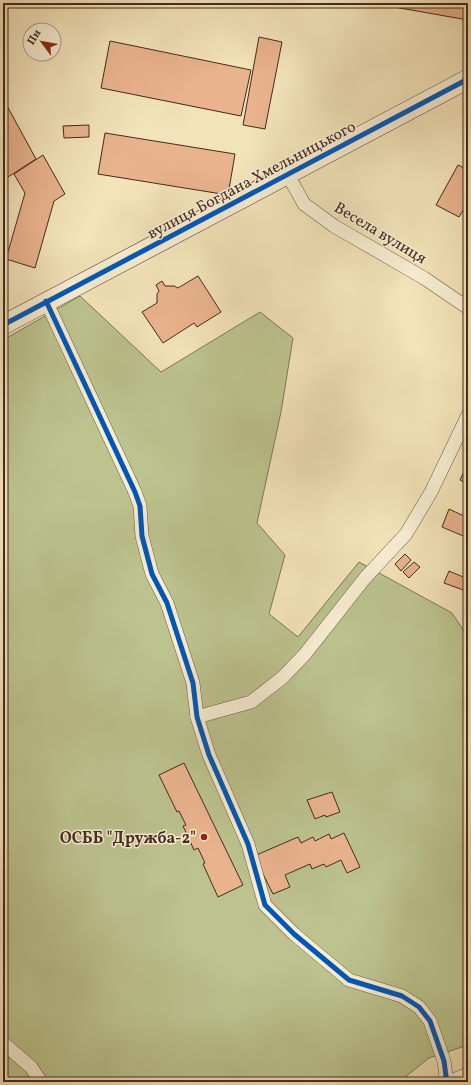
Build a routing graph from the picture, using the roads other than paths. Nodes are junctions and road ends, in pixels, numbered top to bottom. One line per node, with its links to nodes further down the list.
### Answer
1 (468, 78): 2 (street, вулиця Богдана Хмельницького)
2 (288, 175): 3 (street, вулиця Богдана Хмельницького); 4 (street, Весела вулиця)
3 (46, 301): 5 (street, вулиця Богдана Хмельницького); 7 (street)
4 (468, 308)
5 (3, 325)
6 (468, 415): 7 (street)
7 (197, 717): 11 (street)
8 (3, 1043): 10 (street)
9 (468, 1074): 12 (street)
10 (40, 1082)
11 (443, 1082)
12 (448, 1082)

